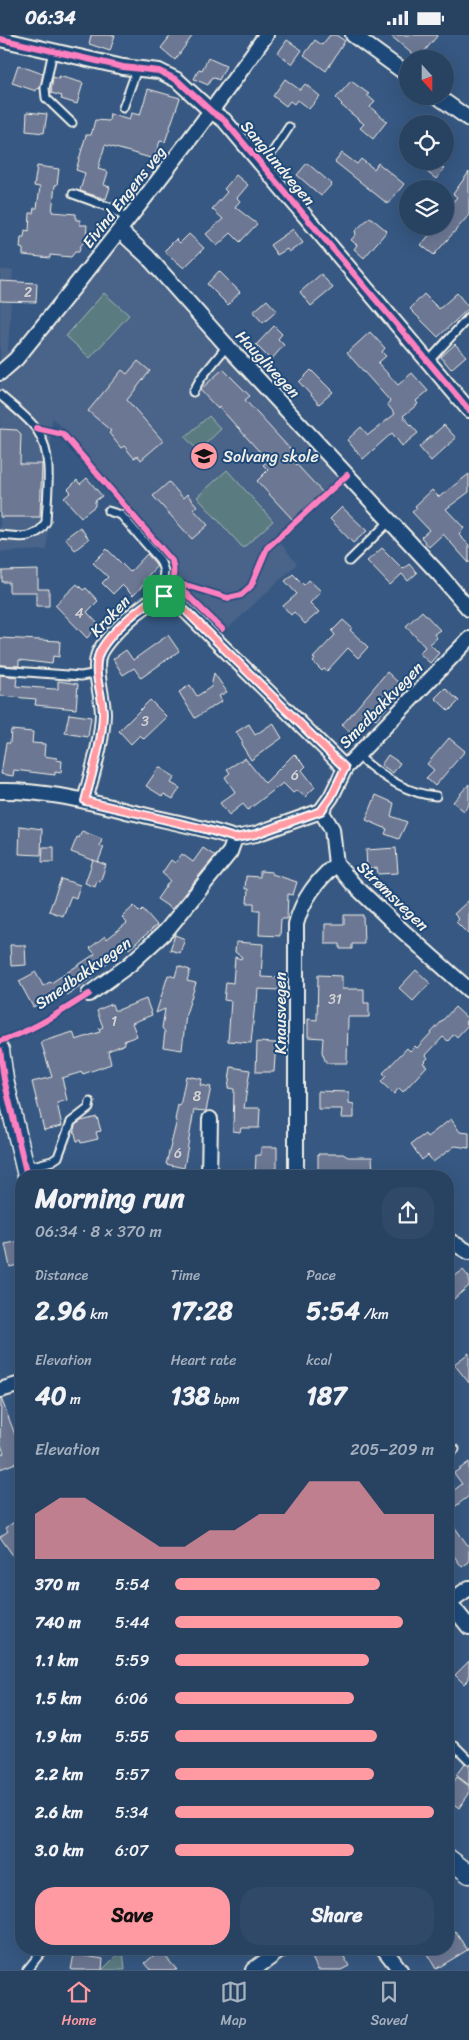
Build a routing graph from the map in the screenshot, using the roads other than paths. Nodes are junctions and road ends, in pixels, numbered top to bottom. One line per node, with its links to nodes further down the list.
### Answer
1 (266, 35): 9 (street, Eivind Engens veg)
2 (353, 35): 5 (street)
3 (0, 39): 4 (street, Sanglundvegen)
4 (53, 51): 6 (street, Sanglundvegen); 11 (lane)
5 (399, 68)
6 (137, 69): 8 (lane); 9 (street, Sanglundvegen)
7 (450, 105): 10 (street)
8 (123, 108)
9 (212, 112): 13 (street, Sanglundvegen); 15 (street, Eivind Engens veg)
10 (469, 119)
11 (72, 123)
12 (289, 127): 13 (lane)
13 (262, 165): 18 (street, Sanglundvegen)
14 (73, 194): 15 (lane)
15 (124, 225): 17 (street, Hauglivegen); 19 (street, Eivind Engens veg)
16 (469, 317): 18 (lane)
17 (227, 346): 20 (lane); 24 (street, Hauglivegen)
18 (428, 362): 22 (street, Sanglundvegen)
19 (0, 373)
20 (194, 392)
21 (0, 395): 25 (lane)
22 (469, 410)
23 (108, 511): 27 (lane)
24 (390, 521): 26 (lane); 28 (street, Hauglivegen)
25 (0, 535)
26 (349, 561)
27 (164, 596): 31 (street, Kroken); 33 (street)
28 (469, 609)
29 (469, 639): 32 (street, Smedbakkvegen)
30 (0, 670): 31 (lane)
31 (98, 673): 36 (street, Kroken)
32 (358, 755): 33 (street, Smedbakkvegen); 35 (lane)
33 (345, 768): 37 (street, Smedbakkvegen)
34 (0, 791): 36 (street)
35 (436, 796)
36 (85, 801): 38 (street)
37 (321, 811): 38 (street); 39 (street, Strømsvegen)
38 (235, 838): 41 (street, Smedbakkvegen)
39 (336, 864): 40 (street, Strømsvegen); 48 (street, Knausvegen)
40 (469, 989)
41 (89, 994)
42 (0, 1050): 45 (street)
43 (90, 1102): 46 (lane)
44 (210, 1119): 47 (street)
45 (26, 1170)
46 (31, 1170)
47 (209, 1170)
48 (296, 1170)
49 (454, 1243): 50 (street)
50 (469, 1252)
51 (15, 1386): 52 (street)
52 (0, 1390)
53 (469, 1588): 54 (street)
54 (454, 1598)
55 (454, 1609): 56 (street)
56 (469, 1627)
57 (455, 1746): 58 (lane)
58 (469, 1760)
59 (454, 1862): 60 (street)
60 (469, 1873)
61 (39, 1955): 64 (lane)
62 (274, 1955): 65 (street)
63 (389, 1955): 66 (street)
64 (27, 1970)
65 (253, 1970)
66 (400, 1970)

